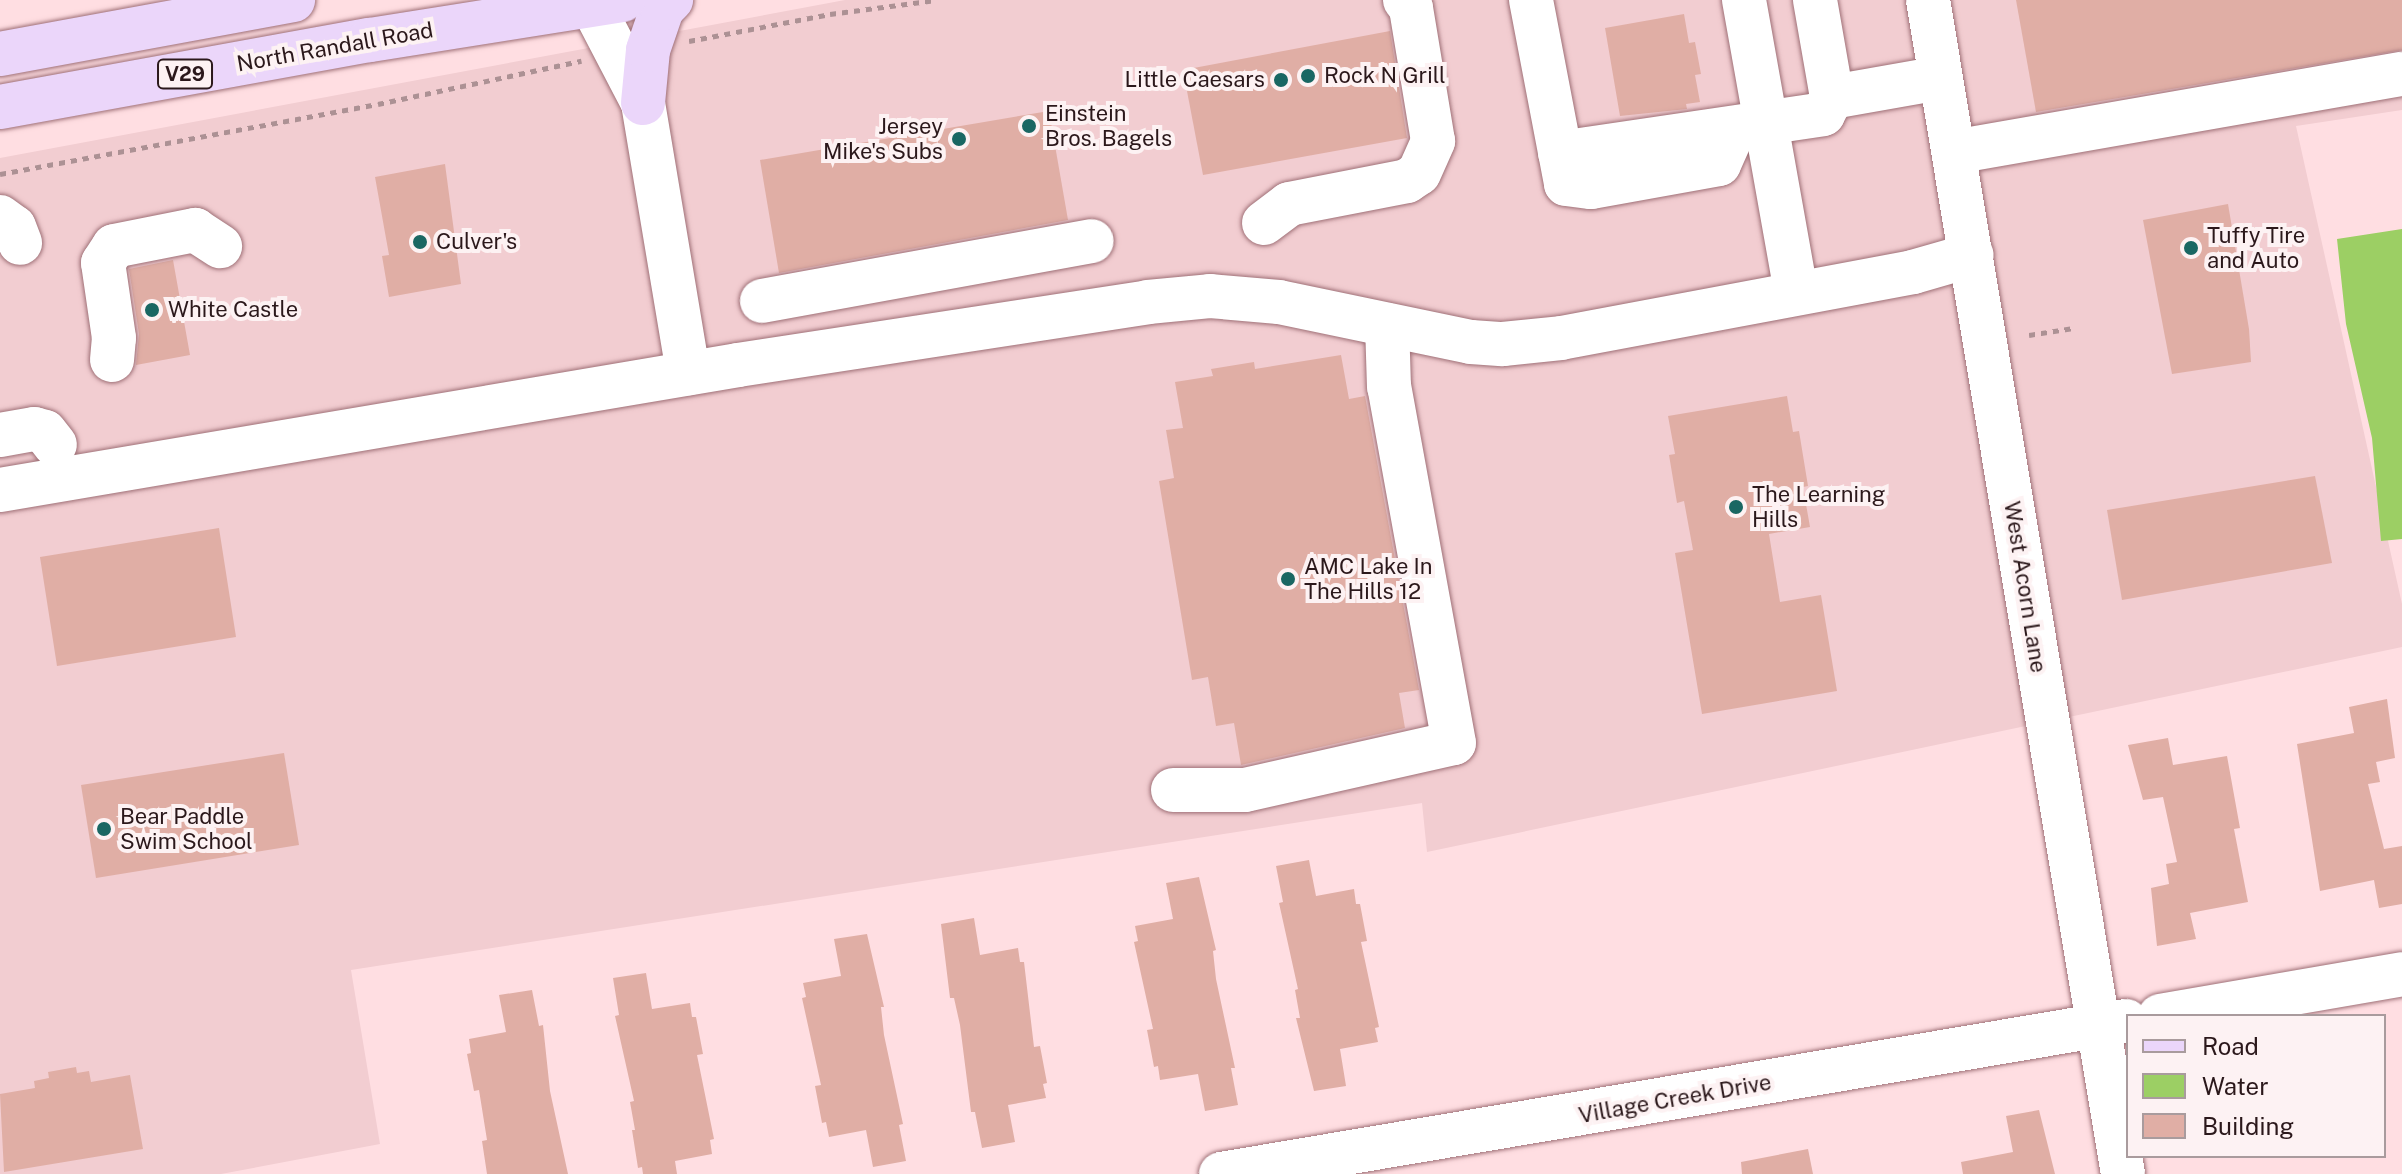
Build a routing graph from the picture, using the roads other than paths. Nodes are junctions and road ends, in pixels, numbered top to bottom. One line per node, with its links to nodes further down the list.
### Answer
1 (293, 0): 9 (main road)
2 (671, 0): 10 (main road)
3 (1405, 0): 19 (street)
4 (1531, 0): 17 (street)
5 (1744, 0): 17 (street)
6 (1815, 0): 14 (street)
7 (1928, 0): 13 (street, West Acorn Lane)
8 (603, 2): 10 (street); 16 (main road, North Randall Road / V29)
9 (153, 12): 11 (main road)
10 (634, 52): 15 (main road)
11 (0, 54)
12 (2402, 74): 18 (street)
13 (1940, 78): 14 (street); 18 (street, West Acorn Lane)
14 (1832, 97): 17 (street)
15 (643, 103): 27 (street)
16 (0, 107)
17 (1750, 125): 23 (street)
18 (1954, 152): 22 (street, West Acorn Lane)
19 (1264, 223)
20 (1092, 241): 24 (street)
21 (220, 246): 26 (street)
22 (1972, 255): 23 (street); 34 (street, West Acorn Lane)
23 (1796, 292): 25 (street)
24 (762, 301)
25 (1387, 325): 27 (street); 31 (street)
26 (112, 360)
27 (688, 373): 30 (street)
28 (0, 435): 29 (street)
29 (55, 445)
30 (0, 490)
31 (1173, 790)
32 (2402, 974): 33 (street)
33 (2172, 1014)
34 (2113, 1023): 35 (street, Village Creek Drive); 36 (street, West Acorn Lane)
35 (1221, 1174)
36 (2123, 1174)

